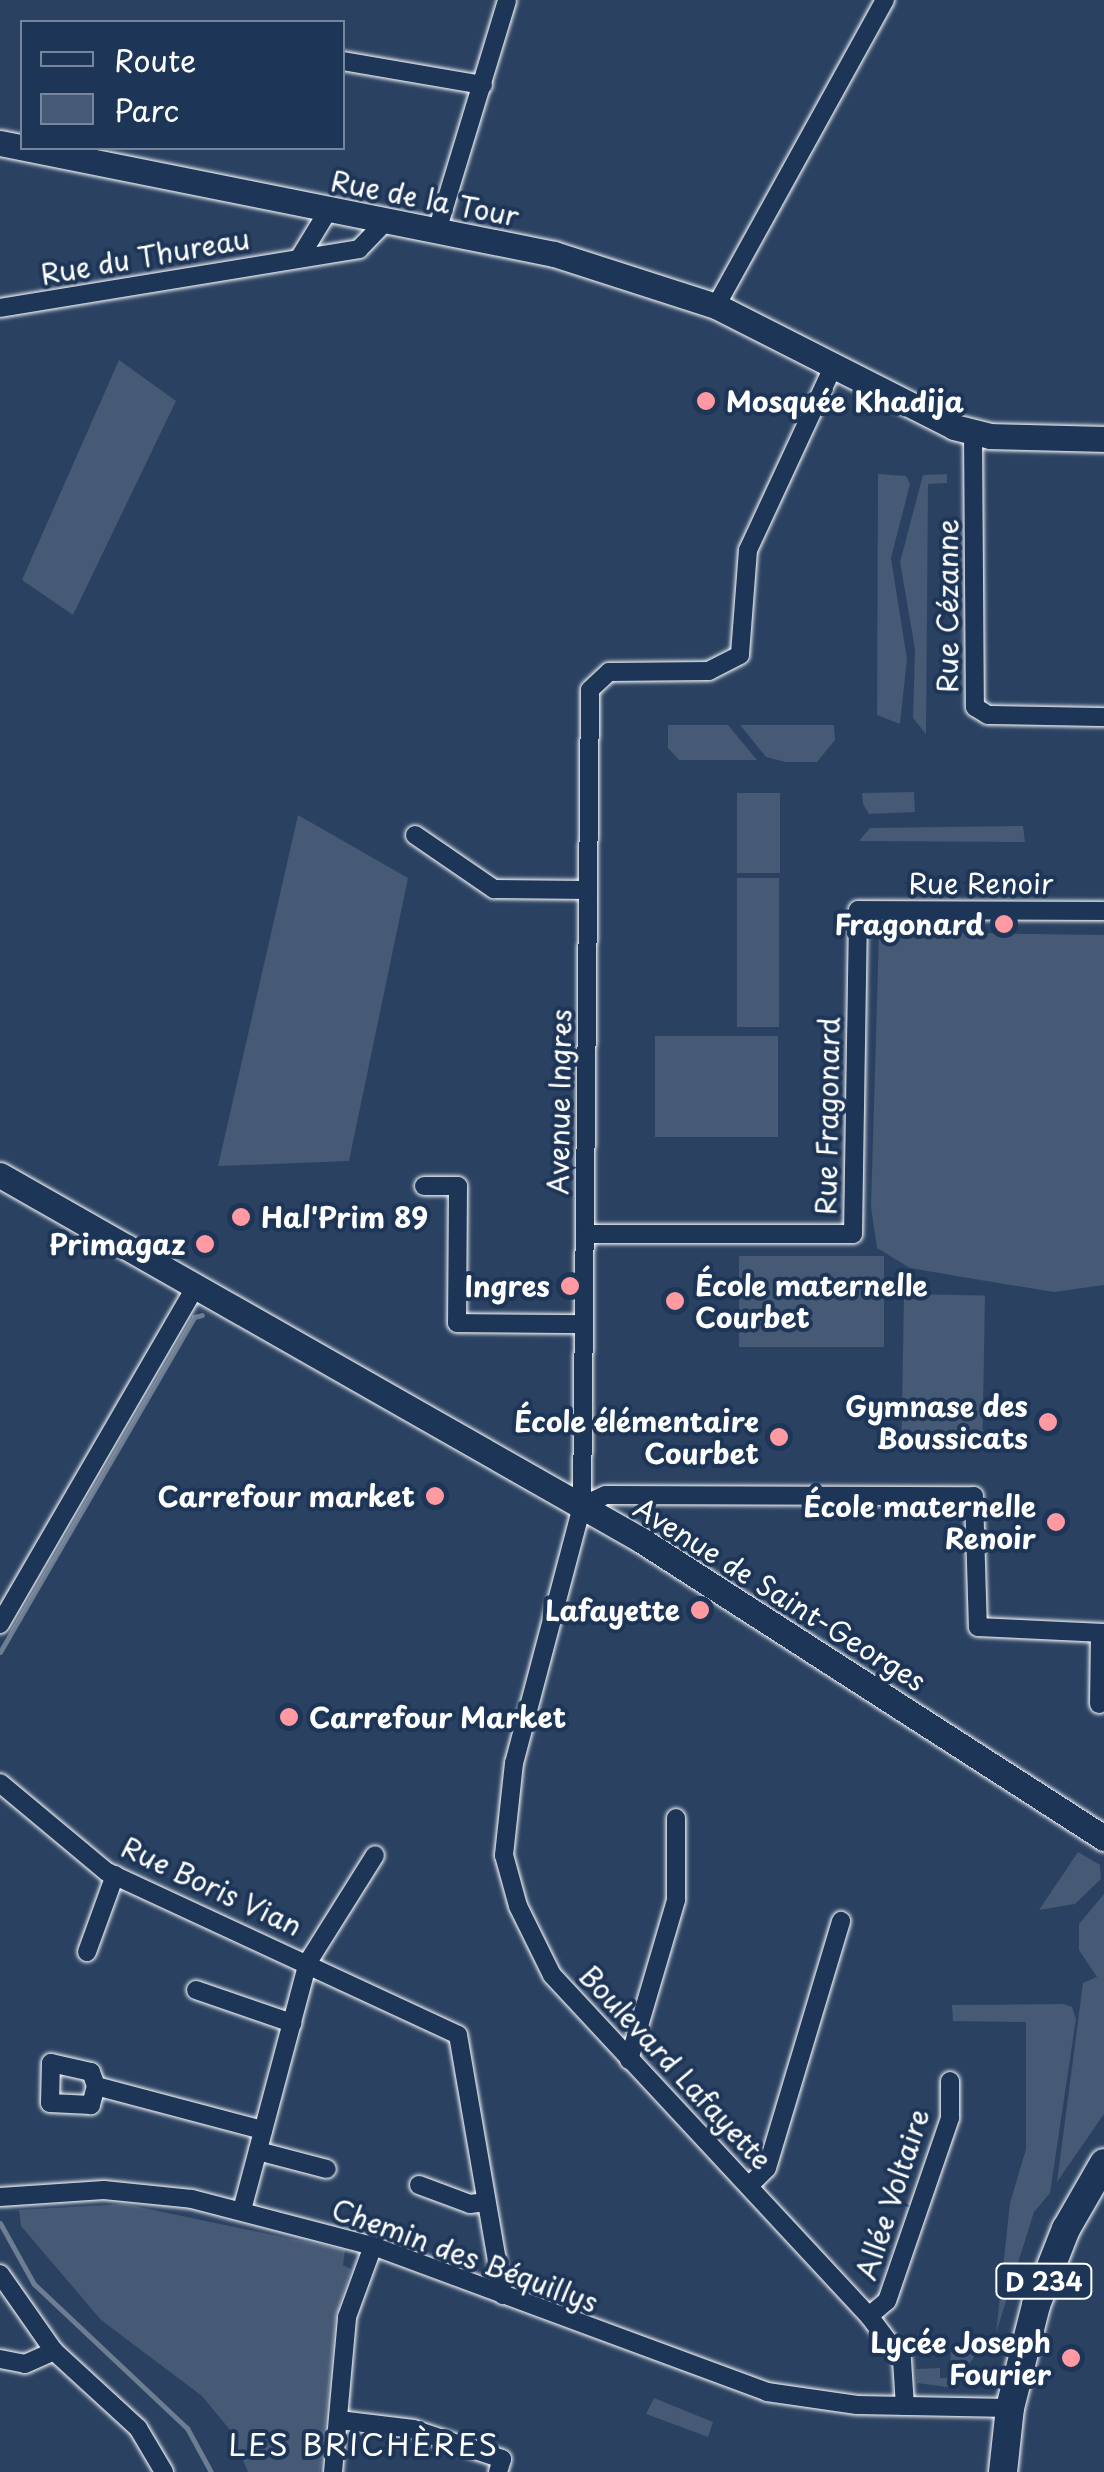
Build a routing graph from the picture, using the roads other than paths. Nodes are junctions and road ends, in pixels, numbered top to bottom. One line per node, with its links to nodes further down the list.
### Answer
1 (508, 0): 4 (street)
2 (886, 0): 10 (street)
3 (345, 61): 4 (street)
4 (482, 84): 8 (street)
5 (34, 150): 6 (main road, Rue de la Tour)
6 (328, 210): 7 (main road, Rue de la Tour); 9 (street)
7 (386, 221): 8 (main road, Rue de la Tour); 9 (street, Rue du Thureau)
8 (437, 230): 10 (main road, Rue de la Tour)
9 (300, 257): 11 (street, Rue du Thureau)
10 (716, 306): 12 (main road, Rue de la Tour)
11 (0, 308)
12 (833, 367): 13 (main road, Rue de la Tour); 17 (street, Avenue Ingres)
13 (973, 433): 14 (main road); 15 (street, Rue Cézanne)
14 (1104, 439)
15 (1104, 717)
16 (416, 835): 17 (street)
17 (588, 890): 22 (street, Avenue Ingres)
18 (858, 910): 19 (street, Rue Renoir); 22 (street, Rue Fragonard)
19 (1104, 912)
20 (2, 1182): 23 (main road, Avenue de Saint-Georges)
21 (424, 1186): 24 (street)
22 (585, 1234): 24 (street, Avenue Ingres)
23 (196, 1286): 25 (main road, Avenue de Saint-Georges); 26 (street)
24 (584, 1324): 25 (street, Avenue Ingres)
25 (582, 1506): 27 (street); 31 (main road, Avenue de Saint-Georges); 39 (street, Boulevard Lafayette)
26 (0, 1624)
27 (1102, 1633): 28 (street)
28 (1099, 1704)
29 (0, 1782): 33 (street, Rue Boris Vian)
30 (676, 1818): 39 (street)
31 (1104, 1838)
32 (376, 1855): 36 (street)
33 (115, 1875): 35 (street); 36 (street, Rue Boris Vian)
34 (841, 1921): 47 (street)
35 (86, 1952)
36 (308, 1962): 38 (street); 49 (street, Rue Boris Vian)
37 (196, 1990): 38 (street)
38 (292, 2024): 42 (street)
39 (628, 2060): 47 (street, Boulevard Lafayette)
40 (950, 2081): 54 (street, Allée Voltaire)
41 (96, 2086): 42 (street)
42 (264, 2130): 43 (street)
43 (258, 2151): 45 (street); 50 (street)
44 (1104, 2163): 58 (main road, D 234)
45 (327, 2168)
46 (418, 2185): 49 (street)
47 (749, 2186): 54 (street, Boulevard Lafayette)
48 (0, 2196): 50 (street, Chemin des Béquillys)
49 (486, 2202): 53 (street)
50 (242, 2210): 51 (street, Chemin des Béquillys)
51 (372, 2246): 53 (street, Chemin des Béquillys); 59 (street)
52 (0, 2274): 55 (street)
53 (503, 2295): 57 (street, Chemin des Béquillys)
54 (869, 2316): 57 (street, Boulevard Lafayette)
55 (54, 2350): 56 (street); 60 (street)
56 (0, 2360)
57 (905, 2406): 58 (street)
58 (1010, 2408): 63 (main road, D 234)
59 (339, 2420): 61 (street); 62 (street)
60 (164, 2472)
61 (334, 2472)
62 (498, 2472)
63 (1004, 2472)

